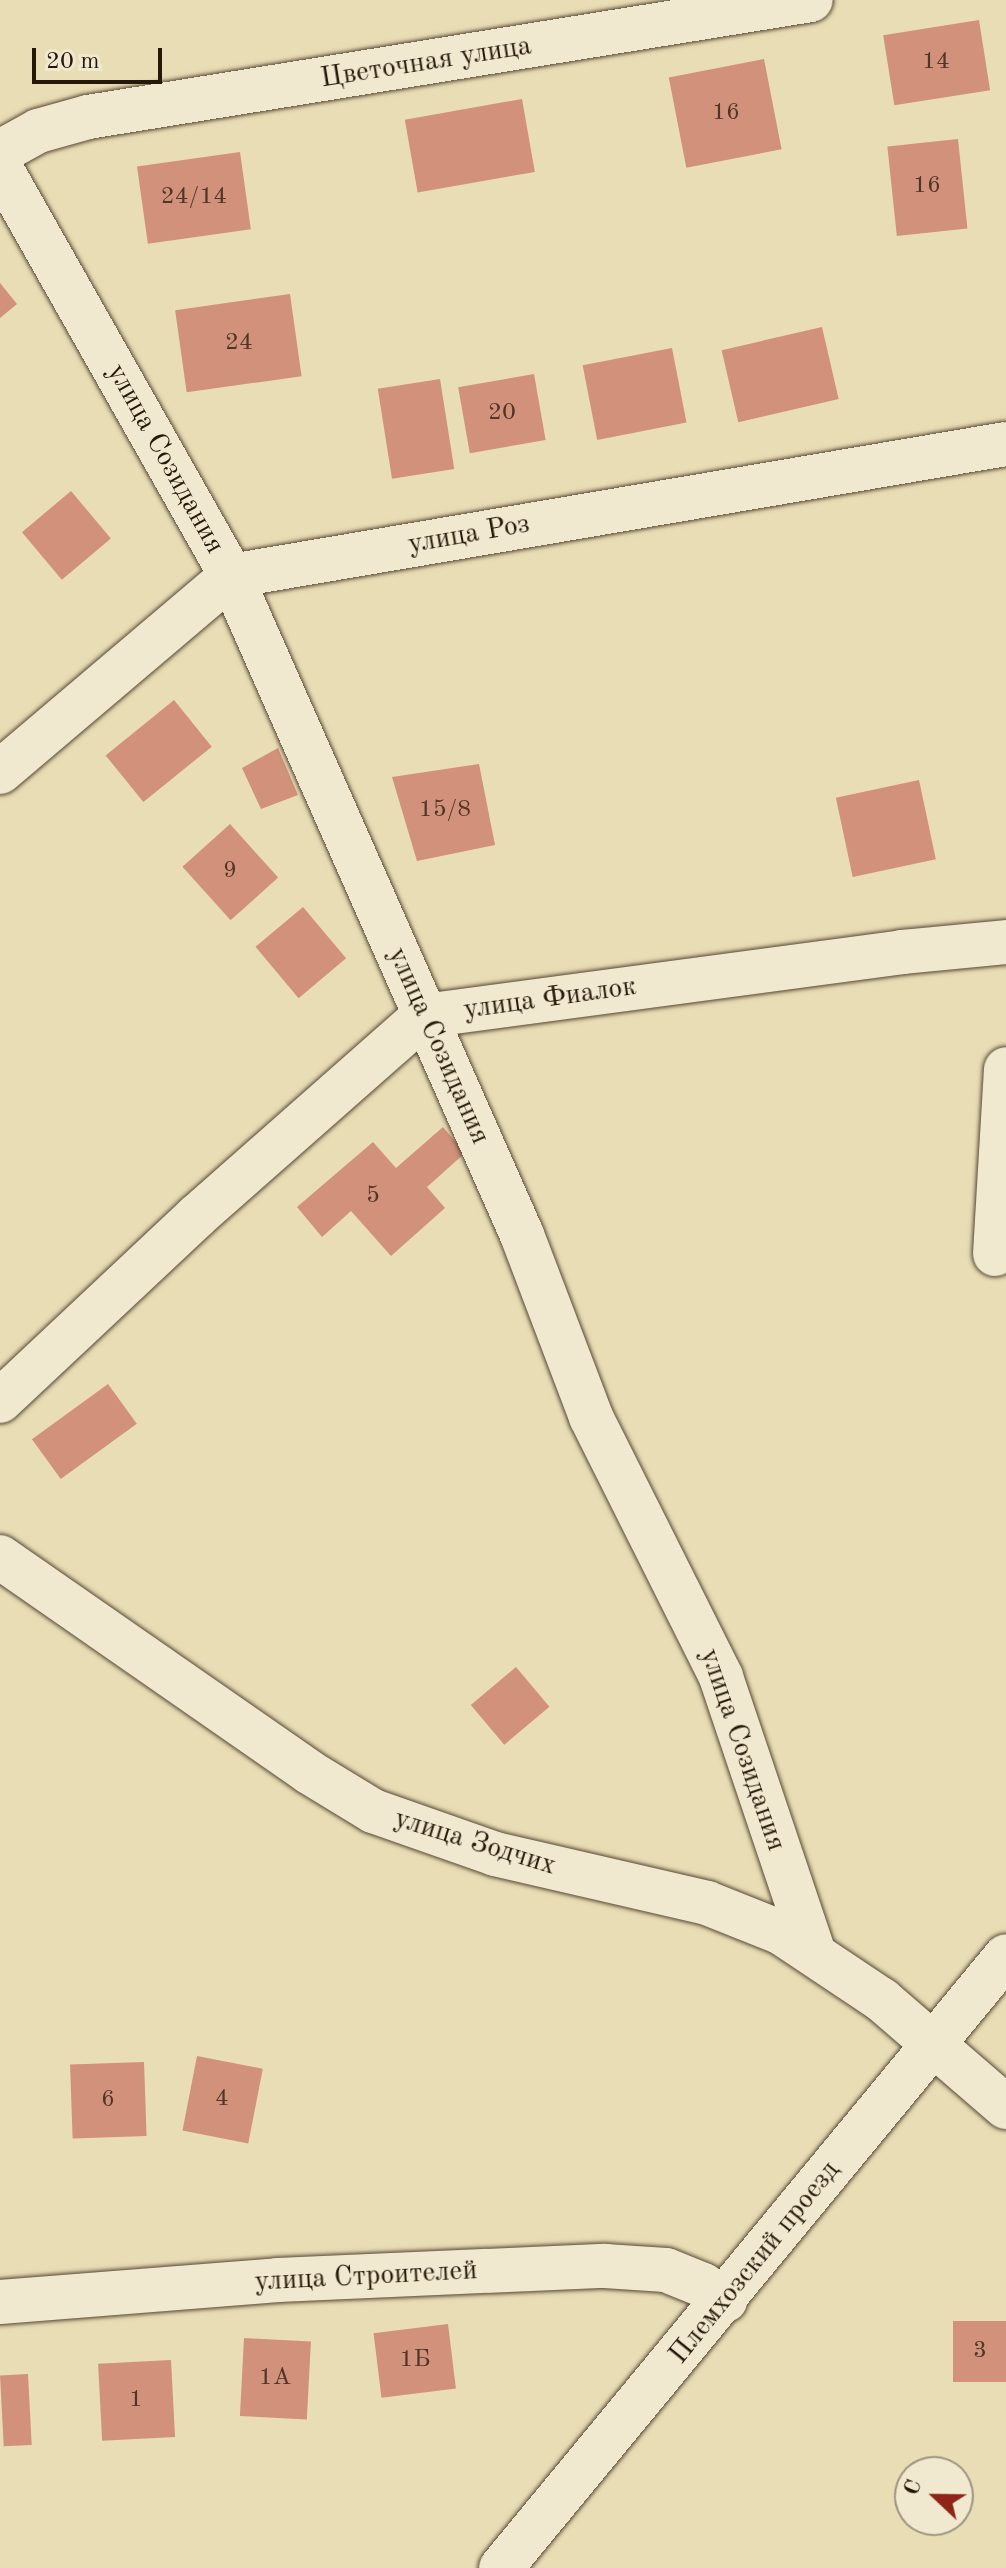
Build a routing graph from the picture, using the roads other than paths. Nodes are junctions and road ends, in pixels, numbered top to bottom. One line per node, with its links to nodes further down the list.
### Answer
1 (811, 0): 2 (street, Цветочная улица)
2 (0, 152)
3 (0, 167): 5 (street, улица Созидания)
4 (1006, 444): 5 (street, улица Роз)
5 (231, 576): 6 (street); 8 (street, улица Созидания)
6 (0, 772)
7 (1006, 942): 8 (street, улица Фиалок)
8 (424, 1016): 11 (street, улица Фиалок); 13 (street, улица Созидания)
9 (1006, 1069): 10 (street)
10 (995, 1254)
11 (0, 1401)
12 (0, 1557): 13 (street, улица Зодчих)
13 (814, 1953): 15 (street, улица Зодчих)
14 (1006, 1956): 15 (street, Племхозский проезд)
15 (935, 2043): 16 (street, улица Зодчих); 17 (street, Племхозский проезд)
16 (1006, 2107)
17 (725, 2300): 18 (street, улица Строителей); 19 (street, Племхозский проезд)
18 (0, 2302)
19 (501, 2568)

